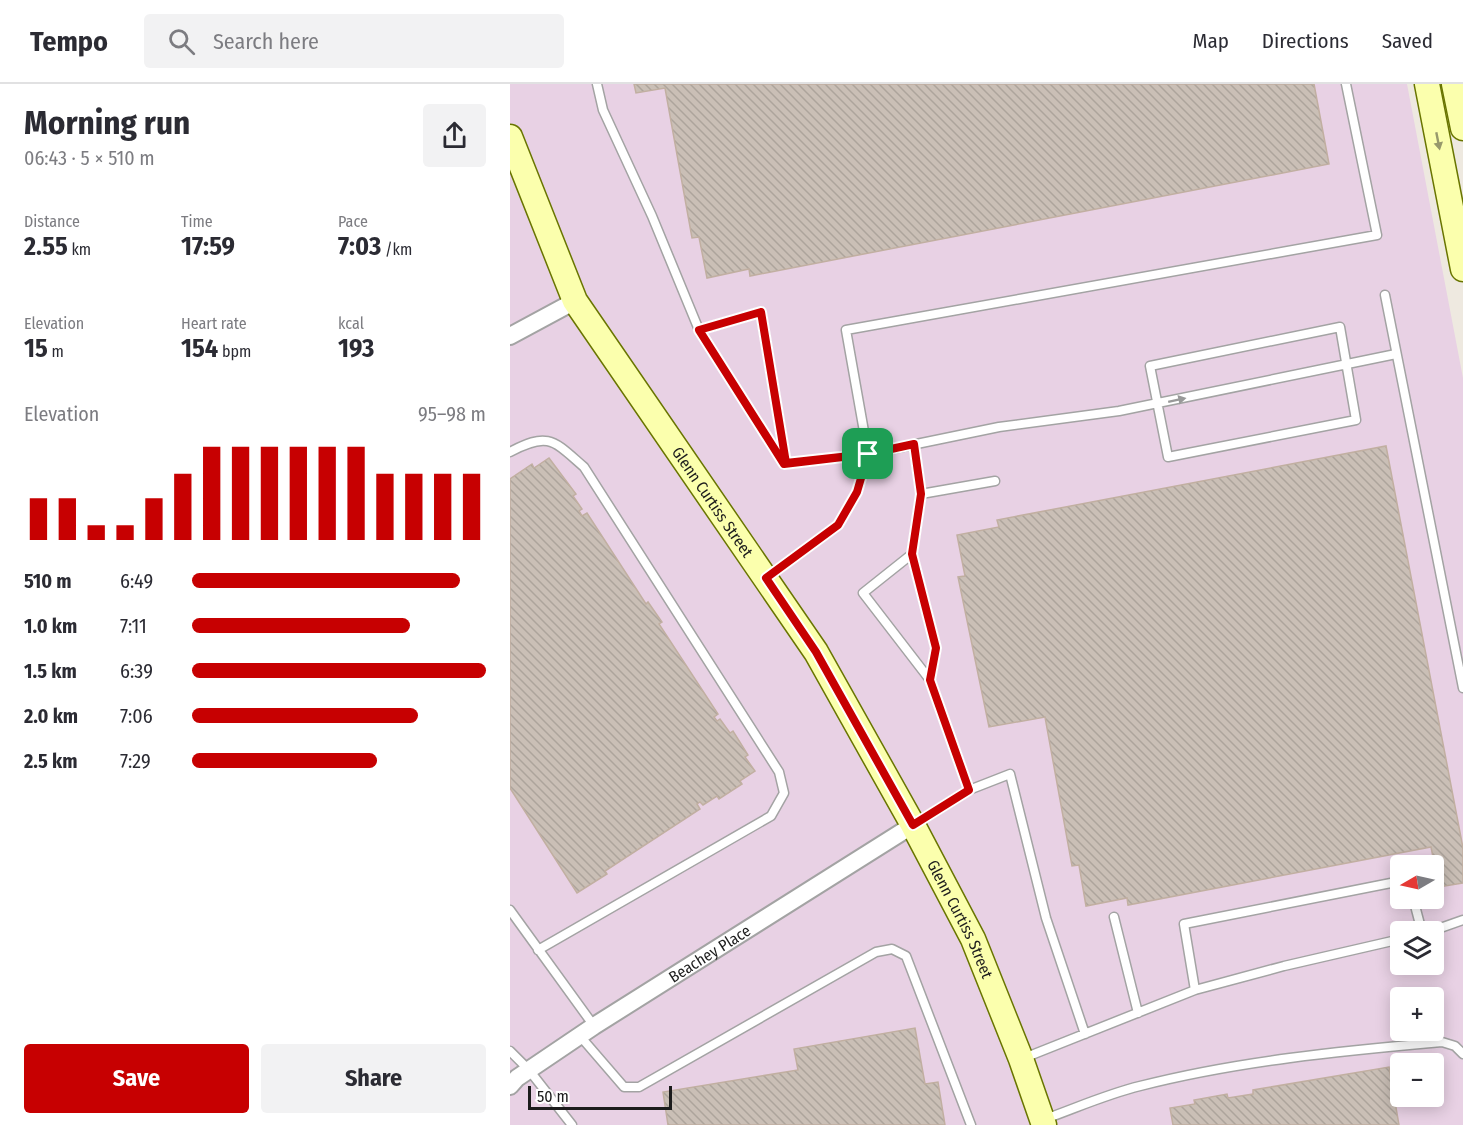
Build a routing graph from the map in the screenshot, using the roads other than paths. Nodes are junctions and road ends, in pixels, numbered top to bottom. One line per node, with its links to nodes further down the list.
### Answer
1 (597, 84): 10 (lane)
2 (1346, 84): 17 (lane)
3 (1427, 84): 7 (street, one-way to 7)
4 (1454, 84): 5 (street)
5 (1463, 128)
6 (510, 137): 9 (street, Glenn Curtiss Street)
7 (1463, 269)
8 (1385, 295): 12 (lane)
9 (575, 301): 11 (street); 22 (street, Glenn Curtiss Street)
10 (699, 330): 18 (lane); 18 (lane)
11 (510, 336)
12 (1396, 354): 13 (lane); 24 (lane)
13 (1346, 364): 14 (lane, one-way to 13); 14 (lane); 14 (lane)
14 (1157, 404): 15 (lane)
15 (914, 444): 17 (lane); 20 (lane)
16 (510, 452): 33 (lane)
17 (868, 454): 18 (lane); 22 (lane)
18 (786, 463)
19 (995, 481): 20 (lane)
20 (921, 494): 21 (lane)
21 (912, 554): 23 (lane); 23 (lane)
22 (766, 578): 26 (street, Glenn Curtiss Street)
23 (930, 680): 25 (lane)
24 (1463, 688)
25 (969, 790): 26 (lane); 37 (lane)
26 (913, 825): 36 (street, Beachey Place); 40 (street, Glenn Curtiss Street)
27 (1390, 883): 34 (lane)
28 (510, 910): 33 (lane)
29 (1114, 917): 35 (lane)
30 (1463, 920): 31 (lane)
31 (1444, 927)
32 (1390, 942): 34 (lane)
33 (538, 950): 36 (lane)
34 (1195, 990): 35 (lane)
35 (1137, 1013): 37 (lane)
36 (587, 1031): 41 (street, Beachey Place); 45 (lane)
37 (1084, 1034): 40 (lane)
38 (510, 1051): 41 (lane)
39 (1463, 1054): 43 (lane)
40 (1021, 1059): 43 (street, Glenn Curtiss Street)
41 (529, 1070): 42 (street, Beachey Place); 44 (lane)
42 (510, 1086)
43 (1043, 1123)
44 (572, 1125)
45 (971, 1125)

